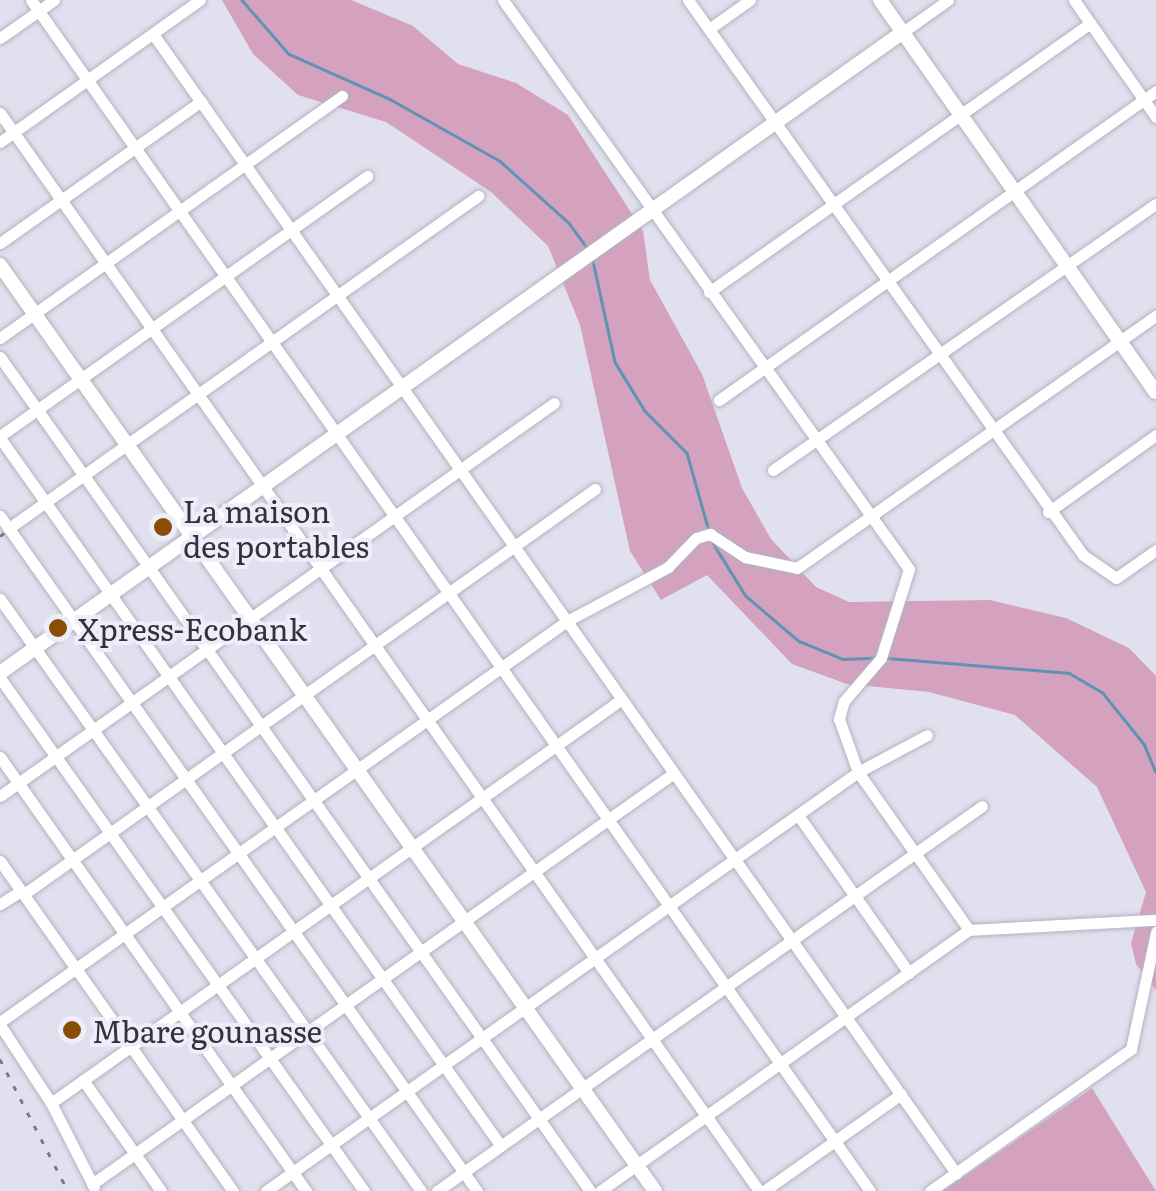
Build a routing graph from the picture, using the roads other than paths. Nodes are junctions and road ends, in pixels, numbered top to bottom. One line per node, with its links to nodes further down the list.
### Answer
1 (54, 0): 9 (street)
2 (200, 0): 13 (street)
3 (503, 0): 34 (street)
4 (688, 0): 11 (street)
5 (750, 0): 11 (street)
6 (880, 0): 12 (street)
7 (948, 0): 12 (street)
8 (1074, 0): 10 (street)
9 (35, 6): 14 (street); 15 (street)
10 (1090, 23): 18 (street); 21 (street)
11 (708, 29): 23 (street)
12 (903, 32): 21 (street); 23 (street)
13 (154, 34): 15 (street); 19 (street)
14 (0, 38)
15 (88, 80): 24 (street); 26 (street)
16 (1156, 91): 18 (street)
17 (342, 96): 27 (street)
18 (1144, 100): 22 (street); 29 (street)
19 (201, 101): 26 (street); 27 (street)
20 (0, 113): 24 (street)
21 (960, 114): 29 (street); 33 (street)
22 (1156, 116)
23 (774, 123): 33 (street); 34 (street)
24 (14, 133): 25 (street); 31 (street)
25 (0, 142)
26 (135, 148): 31 (street); 35 (street)
27 (246, 165): 35 (street); 36 (street)
28 (367, 176): 36 (street)
29 (1015, 191): 40 (street); 42 (street)
30 (478, 196): 44 (street)
31 (61, 200): 37 (street); 38 (street)
32 (1156, 204): 40 (street)
33 (832, 205): 42 (street); 43 (street)
34 (651, 210): 43 (street); 55 (street)
35 (180, 212): 38 (street); 41 (street)
36 (291, 230): 41 (street); 44 (street)
37 (0, 243)
38 (106, 264): 45 (street); 47 (street)
39 (0, 265): 45 (street)
40 (1068, 266): 49 (street); 52 (street)
41 (225, 276): 47 (street); 50 (street)
42 (886, 282): 52 (street); 53 (street)
43 (709, 292): 53 (street)
44 (338, 295): 50 (street); 55 (street)
45 (34, 314): 48 (street); 54 (street)
46 (1156, 316): 49 (street)
47 (152, 328): 54 (street); 57 (street)
48 (0, 338)
49 (1120, 341): 56 (street); 61 (street)
50 (272, 342): 57 (street); 62 (street)
51 (0, 357): 60 (street)
52 (940, 357): 61 (street); 65 (street)
53 (763, 369): 58 (street); 65 (street)
54 (80, 379): 60 (street); 66 (street)
55 (403, 388): 62 (street); 67 (street)
56 (1156, 392)
57 (198, 394): 66 (street); 70 (street)
58 (719, 400)
59 (554, 404): 67 (street)
60 (37, 410): 64 (street); 69 (street)
61 (992, 432): 73 (street); 74 (street)
62 (337, 435): 70 (street); 76 (street)
63 (1156, 436): 73 (street)
64 (0, 437): 72 (street)
65 (820, 438): 68 (street); 74 (street)
66 (127, 444): 69 (street); 78 (street)
67 (460, 470): 76 (street); 79 (street)
68 (773, 470)
69 (84, 475): 72 (street); 81 (street)
70 (263, 487): 78 (street); 82 (street)
71 (595, 490): 79 (street)
72 (46, 502): 77 (street); 84 (street)
73 (1048, 512): 80 (street)
74 (873, 515): 88 (street); 107 (street)
75 (0, 516): 77 (street)
76 (394, 516): 82 (street); 83 (street)
77 (8, 528): 87 (street)
78 (192, 537): 81 (street); 86 (street)
79 (515, 546): 83 (street); 88 (street)
80 (1156, 550)
81 (149, 568): 84 (street); 91 (street)
82 (321, 568): 86 (street); 89 (street)
83 (449, 593): 89 (street); 92 (street)
84 (111, 594): 87 (street); 94 (street)
85 (0, 599): 90 (street)
86 (250, 618): 91 (street); 95 (street)
87 (74, 621): 90 (street); 97 (street)
88 (567, 621): 92 (street); 96 (street)
89 (375, 646): 95 (street); 98 (street)
90 (35, 648): 93 (street); 100 (street)
91 (207, 649): 94 (street); 99 (street)
92 (501, 668): 98 (street); 102 (street)
93 (0, 676): 104 (street)
94 (169, 676): 97 (street); 103 (street)
95 (304, 695): 99 (street); 106 (street)
96 (622, 699): 102 (street); 108 (street)
97 (132, 702): 100 (street); 109 (street)
98 (428, 720): 106 (street); 112 (street)
99 (261, 726): 103 (street); 113 (street)
100 (93, 730): 104 (street); 114 (street)
101 (928, 735): 107 (street)
102 (556, 745): 112 (street); 117 (street)
103 (223, 753): 109 (street); 118 (street)
104 (56, 756): 110 (street); 119 (street)
105 (0, 757): 110 (street)
106 (357, 770): 113 (street); 120 (street)
107 (858, 772): 116 (street); 121 (street)
108 (674, 773): 117 (street); 123 (street)
109 (186, 779): 114 (street); 122 (street)
110 (18, 783): 111 (street); 125 (street)
111 (0, 796)
112 (482, 798): 120 (street); 126 (street)
113 (314, 800): 118 (street); 127 (street)
114 (148, 806): 119 (street); 128 (street)
115 (982, 806): 121 (street)
116 (798, 815): 123 (street); 130 (street)
117 (608, 819): 126 (street); 133 (street)
118 (276, 827): 122 (street); 132 (street)
119 (110, 833): 125 (street); 134 (street)
120 (412, 847): 127 (street); 136 (street)
121 (916, 853): 130 (street); 137 (street)
122 (239, 854): 128 (street); 138 (street)
123 (735, 859): 133 (street); 141 (street)
124 (0, 860): 129 (street)
125 (72, 860): 129 (street); 140 (street)
126 (534, 872): 136 (street); 144 (street)
127 (368, 878): 132 (street); 142 (street)
128 (200, 881): 134 (street); 143 (street)
129 (22, 892): 131 (street); 145 (street)
130 (854, 896): 141 (street); 146 (street)
131 (0, 904)
132 (331, 904): 138 (street); 147 (street)
133 (669, 906): 144 (street); 149 (street)
134 (163, 907): 140 (street); 148 (street)
135 (1156, 920): 137 (street)
136 (464, 921): 142 (street); 151 (street)
137 (970, 930): 146 (street)
138 (294, 931): 143 (street); 150 (street)
139 (1156, 932): 179 (street)
140 (125, 934): 145 (street); 152 (street)
141 (792, 940): 149 (street); 153 (street)
142 (421, 952): 147 (street); 156 (street)
143 (255, 958): 148 (street); 155 (street)
144 (595, 958): 151 (street); 157 (street)
145 (76, 968): 154 (street); 158 (street)
146 (909, 973): 153 (street)
147 (383, 978): 150 (street); 161 (street)
148 (218, 985): 152 (street); 159 (street)
149 (726, 987): 157 (street); 160 (street)
150 (346, 1005): 155 (street); 165 (street)
151 (525, 1008): 156 (street); 164 (street)
152 (180, 1012): 158 (street); 163 (street)
153 (846, 1017): 160 (street); 166 (street)
154 (0, 1024): 167 (street)
155 (308, 1032): 159 (street); 169 (street)
156 (482, 1038): 161 (street); 170 (street)
157 (652, 1039): 164 (street); 168 (street)
158 (131, 1046): 162 (street); 171 (street)
159 (270, 1059): 163 (street); 173 (street)
160 (780, 1064): 168 (street); 172 (street)
161 (444, 1065): 165 (street); 174 (street)
162 (83, 1080): 167 (street); 175 (street)
163 (232, 1086): 171 (street); 177 (street)
164 (582, 1088): 170 (street); 176 (street)
165 (407, 1091): 169 (street); 178 (street)
166 (900, 1094): 172 (street); 179 (street)
167 (51, 1103): 180 (street)
168 (706, 1116): 176 (street); 192 (street)
169 (369, 1118): 173 (street); 186 (street)
170 (539, 1119): 174 (street); 189 (street)
171 (183, 1120): 175 (street); 182 (street)
172 (834, 1141): 192 (street); 193 (street)
173 (331, 1145): 177 (street); 185 (street)
174 (502, 1146): 178 (street)
175 (135, 1154): 180 (street); 181 (street)
176 (636, 1165): 190 (street); 191 (street)
177 (292, 1172): 183 (street); 184 (street)
178 (464, 1172): 187 (street); 188 (street)
179 (956, 1173): 194 (street)
180 (94, 1188)
181 (161, 1191)
182 (233, 1191)
183 (266, 1191)
184 (306, 1191)
185 (364, 1191)
186 (420, 1191)
187 (438, 1191)
188 (478, 1191)
189 (590, 1191)
190 (600, 1191)
191 (655, 1191)
192 (762, 1191)
193 (870, 1191)
194 (930, 1191)

